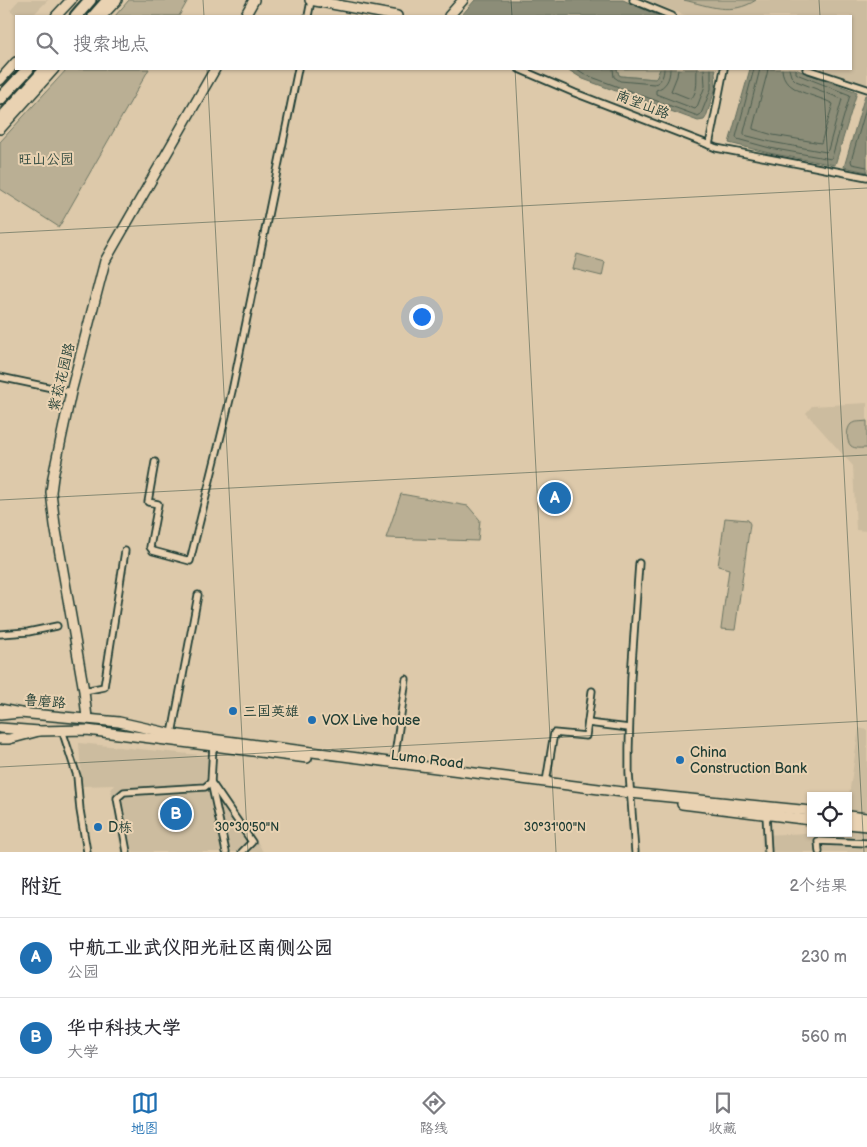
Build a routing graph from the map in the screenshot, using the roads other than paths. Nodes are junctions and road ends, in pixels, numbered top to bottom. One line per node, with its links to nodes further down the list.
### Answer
1 (71, 0): 9 (main road)
2 (90, 0): 10 (highway)
3 (108, 0): 11 (highway)
4 (117, 0): 12 (main road)
5 (254, 0): 13 (main road)
6 (311, 0): 14 (street); 15 (main road)
7 (463, 0): 16 (main road)
8 (634, 0): 17 (street)
9 (57, 15)
10 (77, 15)
11 (95, 15)
12 (103, 15)
13 (246, 15)
14 (308, 15)
15 (392, 15)
16 (450, 15)
17 (670, 15)
18 (15, 63): 27 (main road)
19 (27, 70): 29 (highway)
20 (45, 70): 30 (highway)
21 (53, 70): 31 (main road)
22 (214, 70): 35 (main road, 紫菘花园路)
23 (298, 70): 36 (street)
24 (521, 70): 32 (street, 南望山路)
25 (724, 70): 32 (street)
26 (809, 70): 28 (street)
27 (0, 80)
28 (867, 89)
29 (0, 99)
30 (0, 120)
31 (0, 130)
32 (709, 145): 33 (street, 南望山路)
33 (867, 177)
34 (0, 377): 35 (street)
35 (71, 392): 43 (main road, 紫菘花园路)
36 (155, 462)
37 (125, 551): 43 (street)
38 (639, 563): 51 (street)
39 (198, 595): 54 (street)
40 (57, 626): 41 (street)
41 (0, 634)
42 (406, 679): 57 (street)
43 (84, 691): 48 (main road, 紫菘花园路)
44 (592, 691): 49 (street)
45 (0, 709): 46 (main road, 鲁磨路)
46 (20, 713): 47 (main road); 48 (main road, 鲁磨路)
47 (0, 715)
48 (87, 718): 54 (main road, Lumo Road)
49 (588, 722): 51 (street); 59 (street)
50 (0, 728): 53 (main road)
51 (629, 728): 60 (street)
52 (62, 730): 53 (main road, Lumo Road); 56 (main road, Lumo Road); 69 (street)
53 (39, 731): 55 (main road)
54 (172, 734): 57 (main road, Lumo Road)
55 (0, 738)
56 (213, 746): 58 (street); 60 (main road, Lumo Road)
57 (394, 762): 59 (main road, Lumo Road)
58 (211, 782): 70 (street); 71 (street); 72 (street)
59 (546, 782): 60 (main road, Lumo Road)
60 (631, 795): 61 (main road, Lumo Road); 62 (main road, Lumo Road); 73 (street)
61 (807, 812)
62 (766, 814): 65 (main road, Lumo Road); 74 (street)
63 (852, 816): 64 (main road)
64 (867, 818)
65 (807, 819)
66 (852, 824): 67 (main road)
67 (867, 826)
68 (867, 843): 75 (street)
69 (87, 852)
70 (126, 852)
71 (226, 852)
72 (242, 852)
73 (635, 852)
74 (768, 852)
75 (819, 852)

